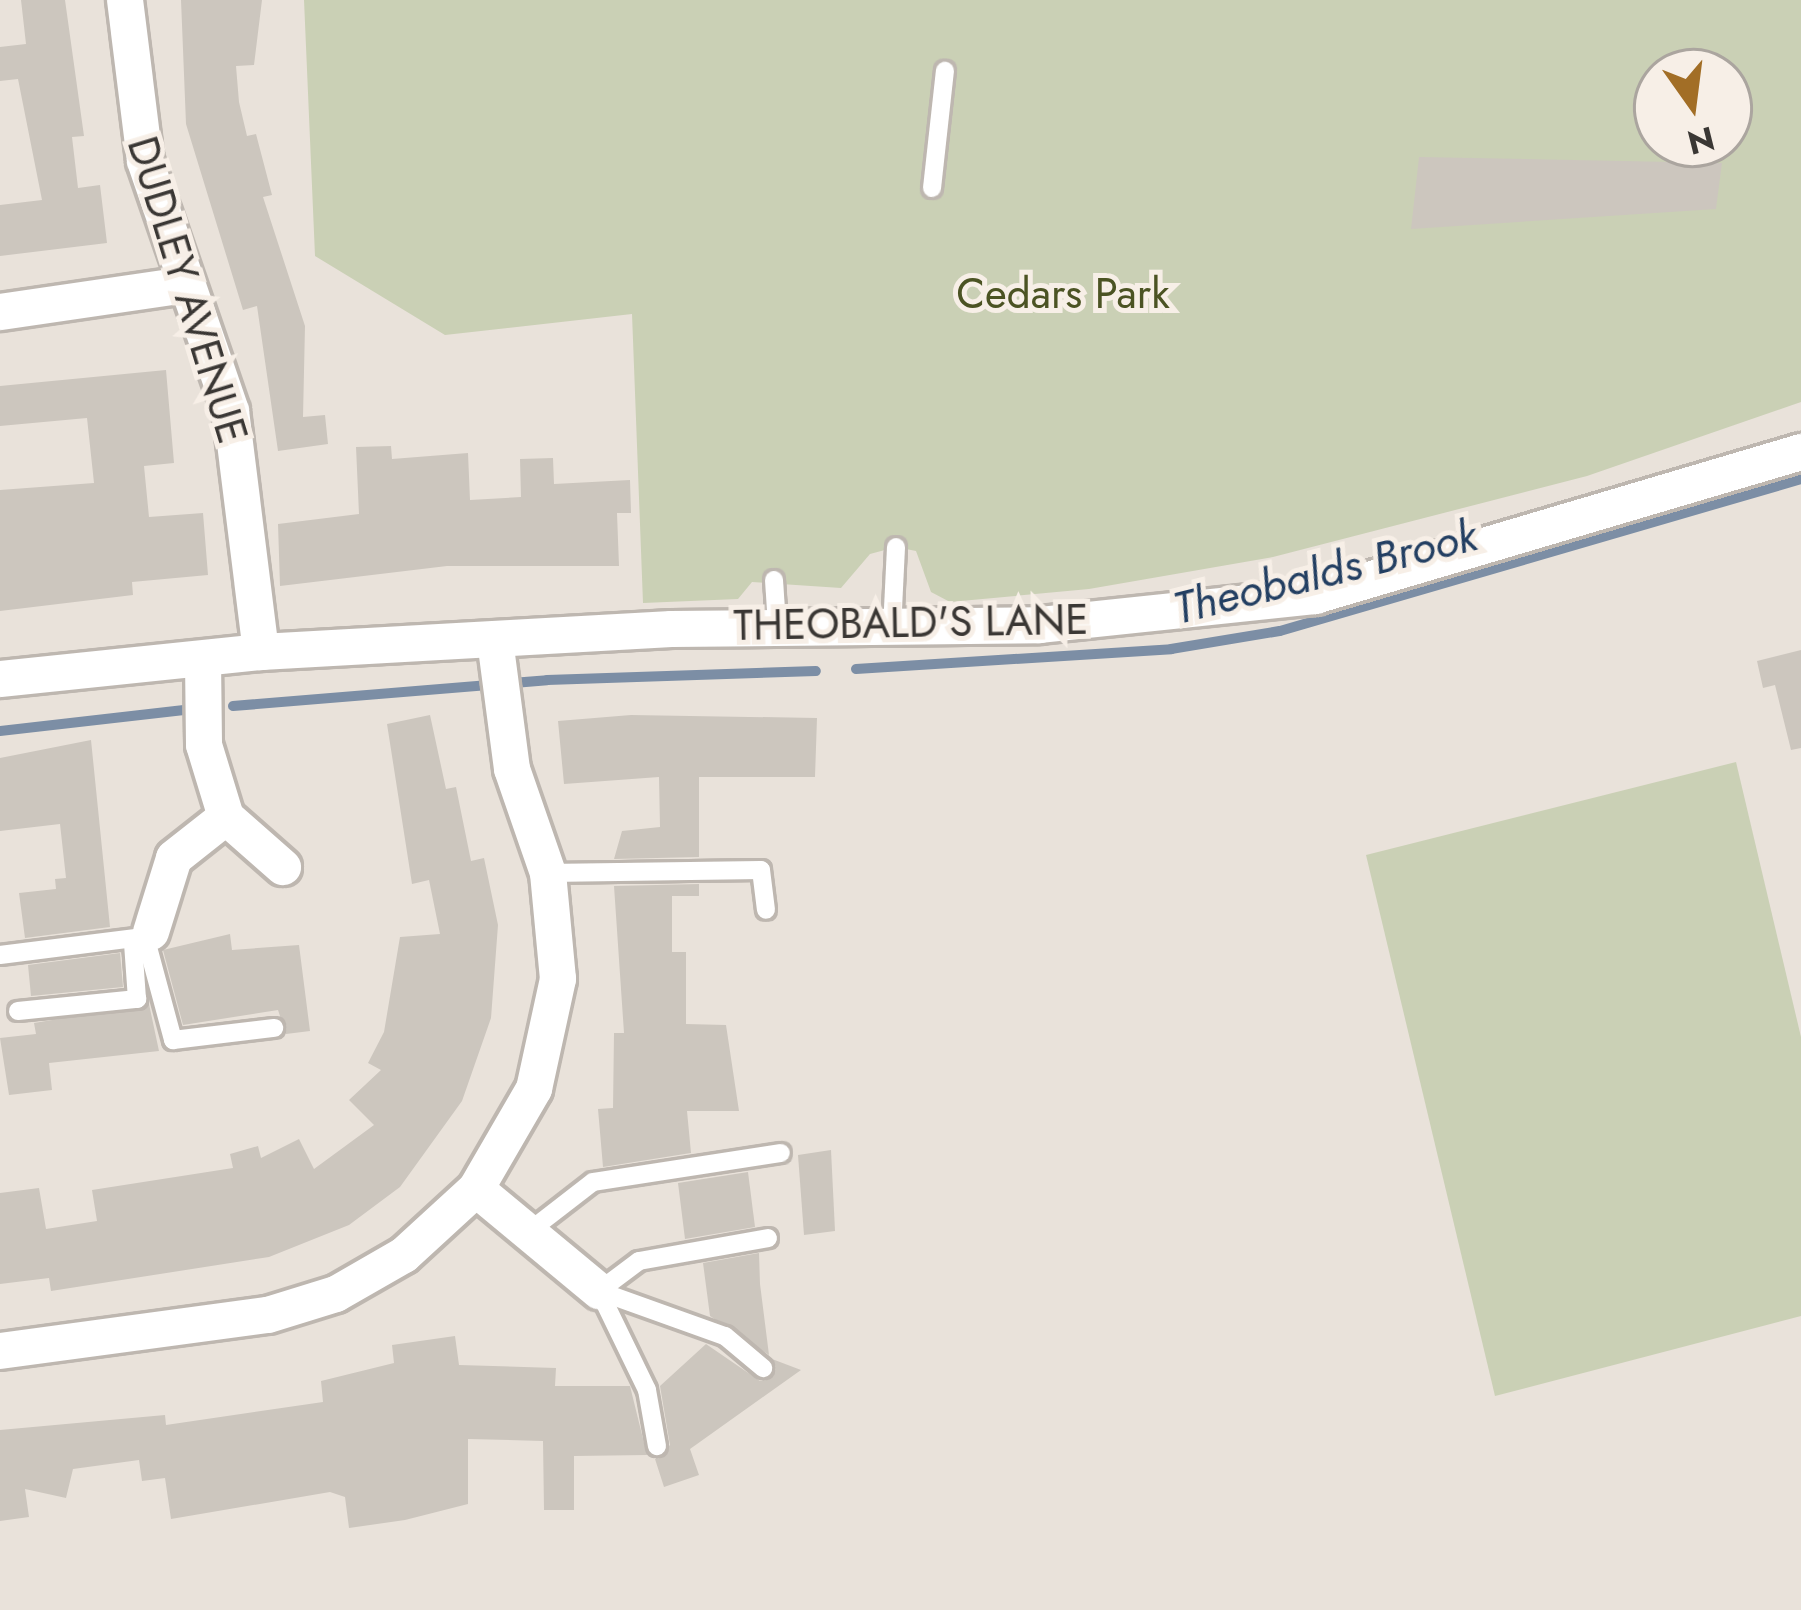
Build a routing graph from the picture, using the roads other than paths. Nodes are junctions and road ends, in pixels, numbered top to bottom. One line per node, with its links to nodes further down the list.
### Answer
1 (124, 0): 4 (street, DUDLEY AVENUE)
2 (946, 70): 3 (lane)
3 (932, 188)
4 (185, 285): 5 (street); 12 (street, DUDLEY AVENUE)
5 (0, 312)
6 (1801, 452): 10 (street, THEOBALD'S LANE)
7 (896, 548): 10 (lane)
8 (774, 580): 9 (lane)
9 (776, 625): 10 (street, THEOBALD'S LANE); 11 (street, THEOBALD'S LANE)
10 (892, 629)
11 (495, 639): 12 (street, THEOBALD'S LANE); 17 (street)
12 (261, 652): 14 (street, THEOBALD'S LANE)
13 (0, 679): 14 (street, THEOBALD'S LANE)
14 (206, 692): 15 (street)
15 (226, 817): 16 (street); 19 (street)
16 (283, 867)
17 (548, 872): 18 (lane); 24 (street)
18 (766, 910)
19 (143, 937): 20 (lane); 21 (lane); 22 (lane)
20 (0, 955)
21 (18, 1011)
22 (274, 1028)
23 (781, 1153): 25 (lane)
24 (476, 1189): 25 (street); 28 (street)
25 (527, 1233): 27 (street)
26 (769, 1238): 27 (lane)
27 (599, 1291): 29 (lane); 30 (lane)
28 (0, 1352)
29 (763, 1367)
30 (657, 1446)

